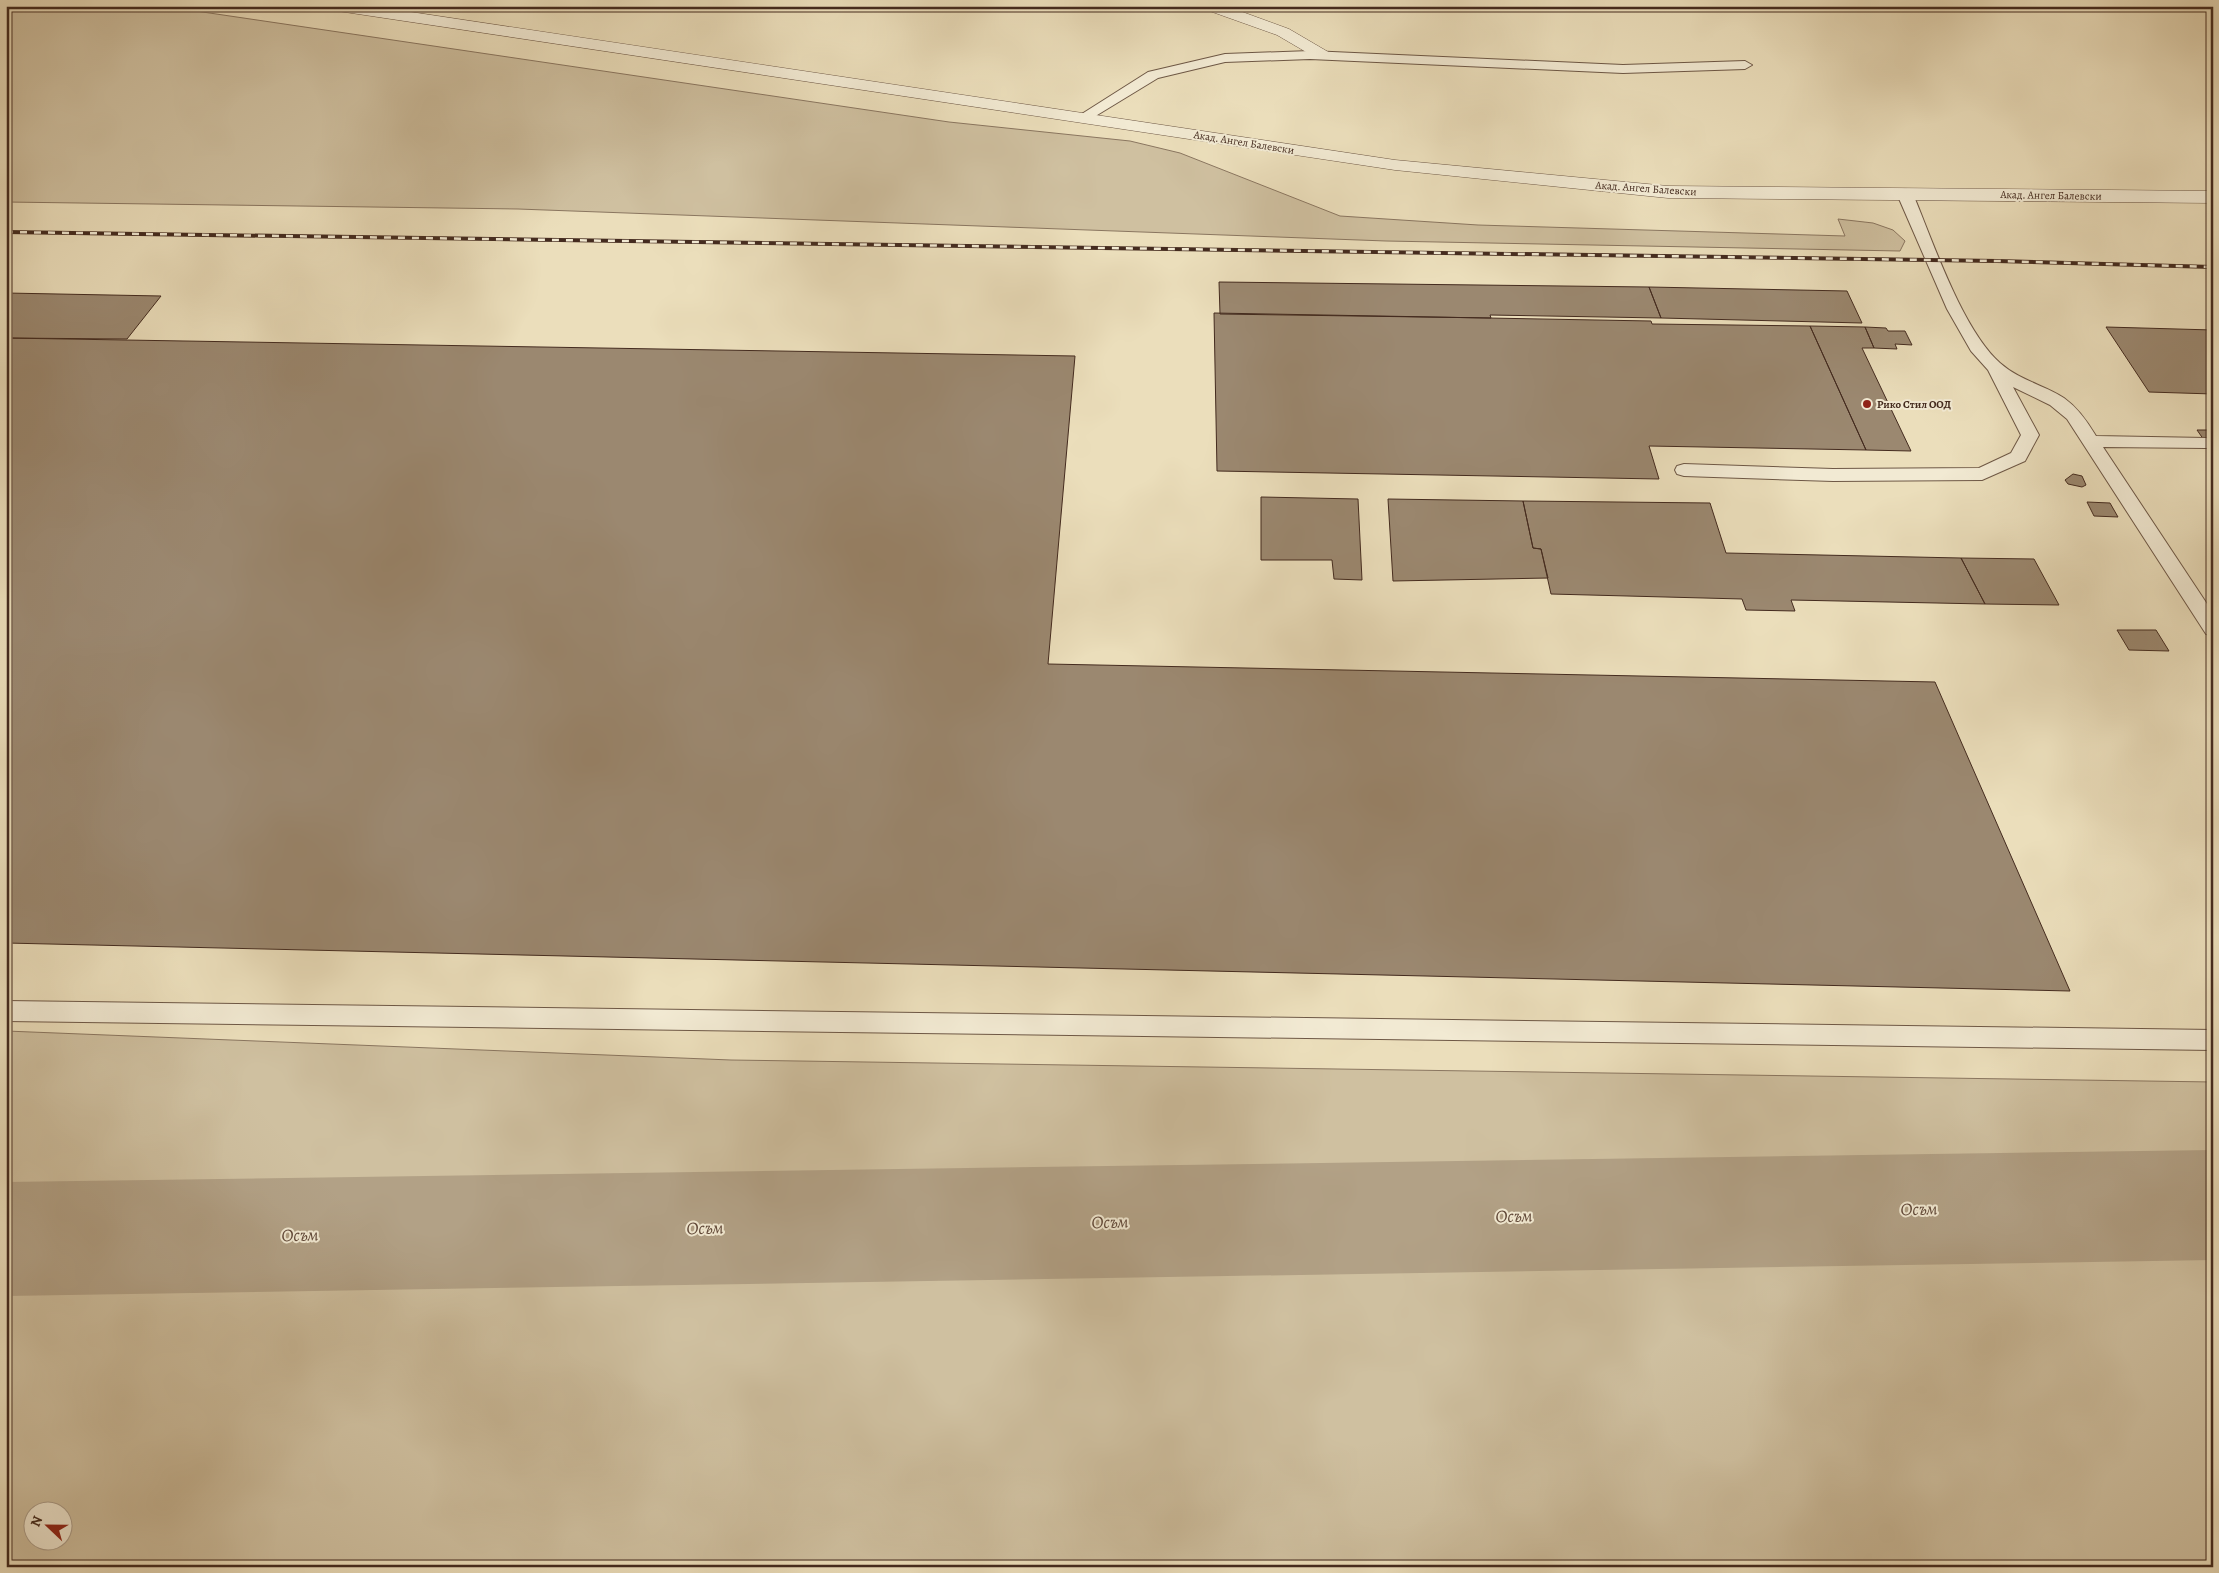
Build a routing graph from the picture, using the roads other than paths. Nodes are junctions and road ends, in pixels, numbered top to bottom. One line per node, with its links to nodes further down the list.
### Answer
1 (338, 6): 5 (street, Акад. Ангел Балевски)
2 (1210, 6): 3 (street)
3 (1324, 56): 4 (lane); 5 (lane)
4 (1745, 65)
5 (1084, 117): 6 (street, Акад. Ангел Балевски)
6 (1905, 194): 7 (street, Акад. Ангел Балевски); 8 (lane)
7 (2213, 197)
8 (1993, 366): 9 (lane); 11 (lane)
9 (2089, 441): 10 (lane); 12 (lane)
10 (2206, 443)
11 (1684, 470)
12 (2213, 628)
13 (6, 1011): 14 (lane)
14 (2213, 1040)

